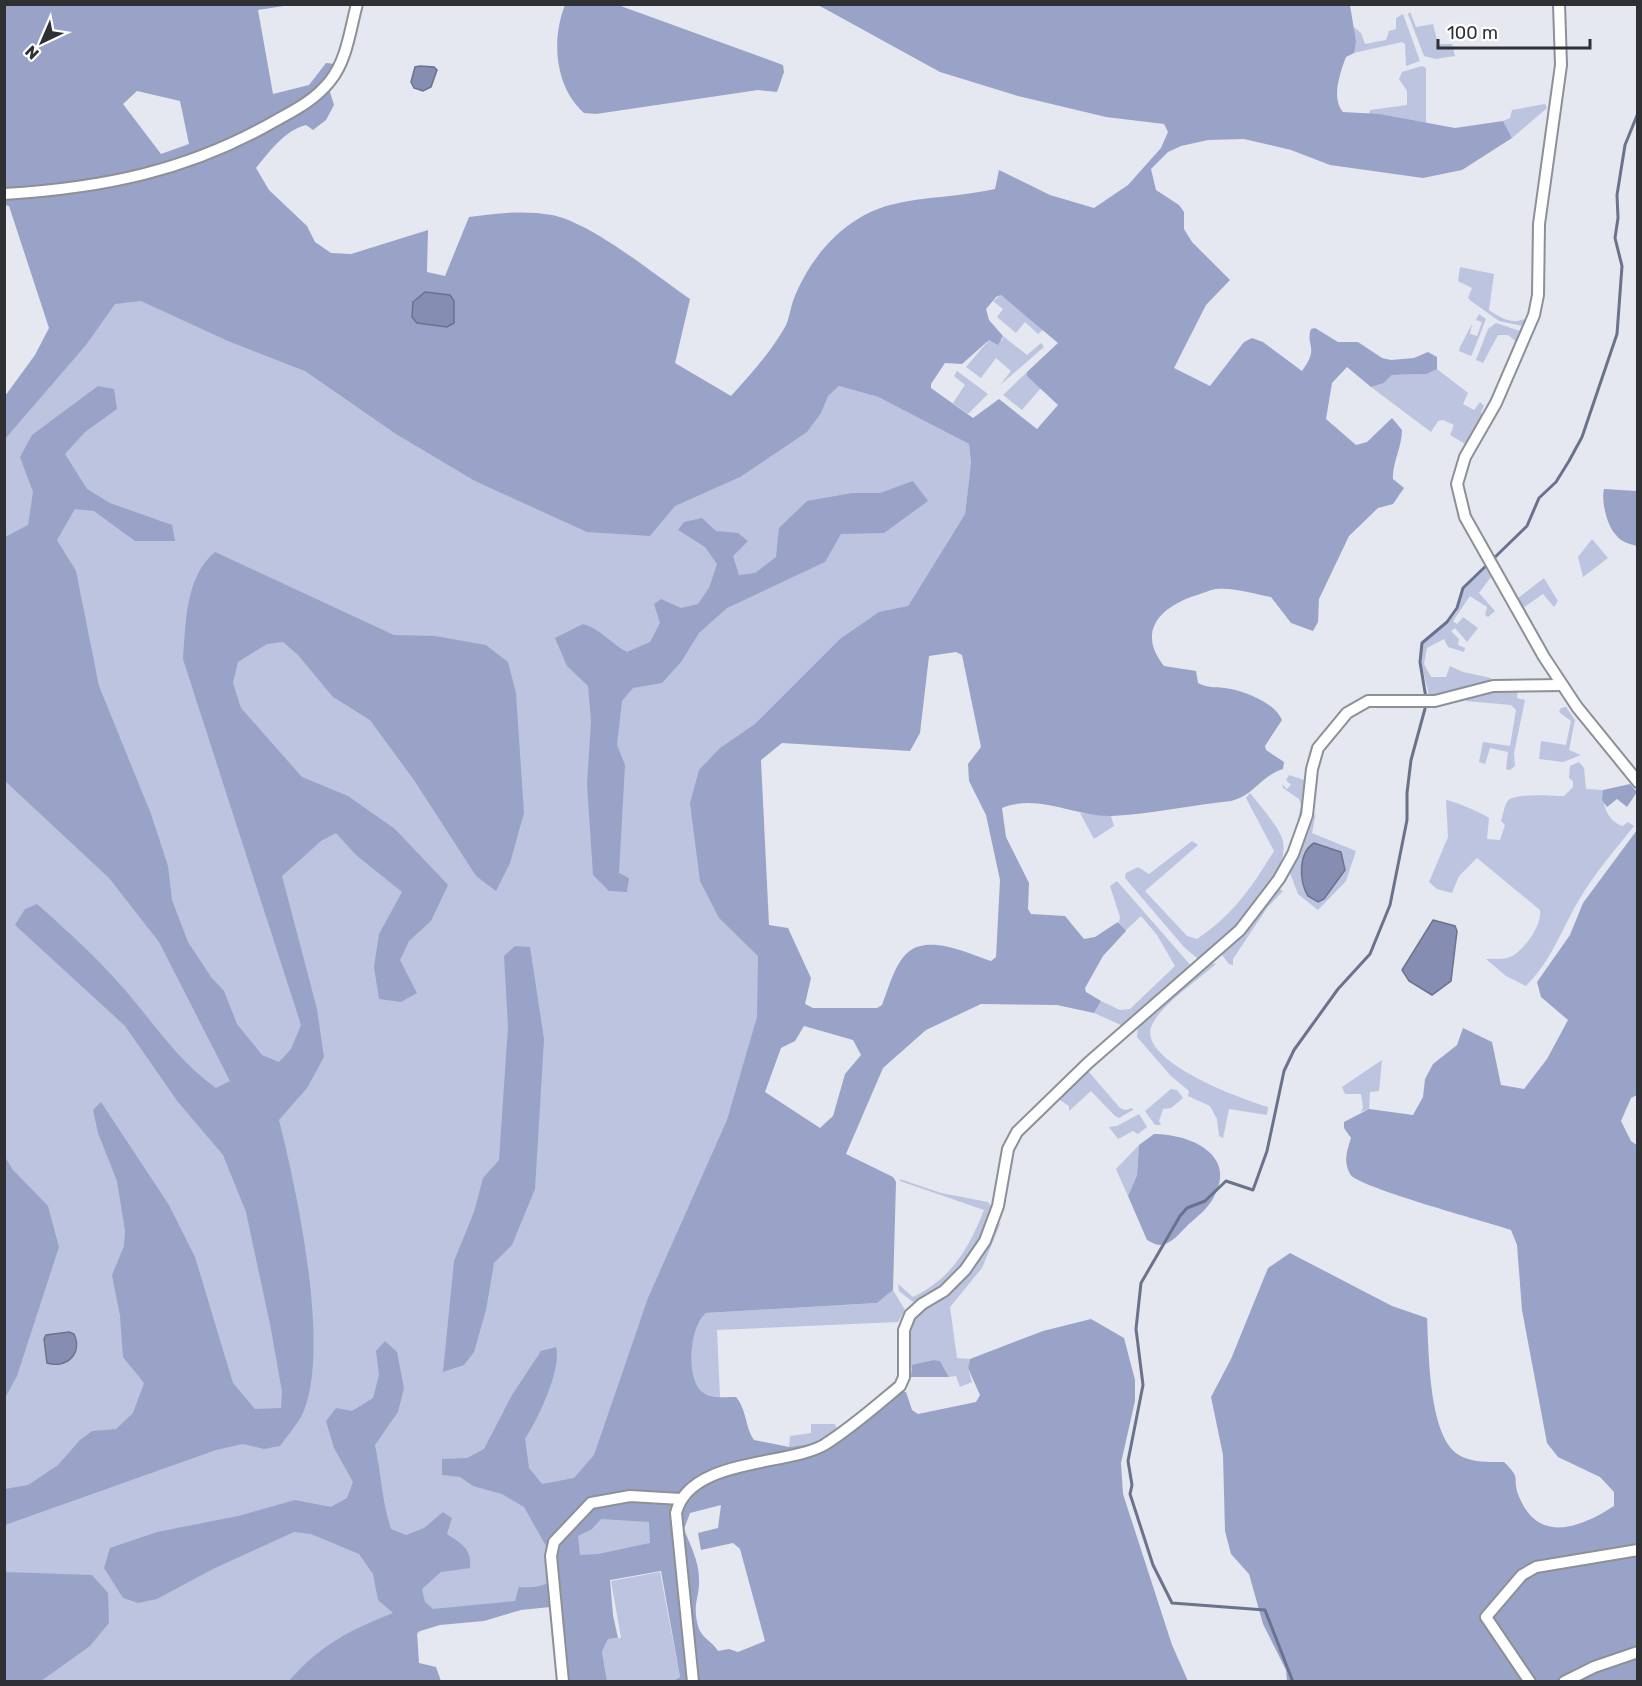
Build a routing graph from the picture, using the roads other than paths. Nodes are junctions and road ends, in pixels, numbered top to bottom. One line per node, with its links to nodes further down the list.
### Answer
1 (357, 4): 3 (street)
2 (1559, 4): 4 (street)
3 (4, 194)
4 (1562, 685): 5 (street); 6 (street)
5 (1638, 782)
6 (681, 1499): 9 (street); 10 (street)
7 (1638, 1550): 11 (street)
8 (1638, 1652): 12 (street)
9 (563, 1682)
10 (693, 1682)
11 (1530, 1682)
12 (1564, 1682)

